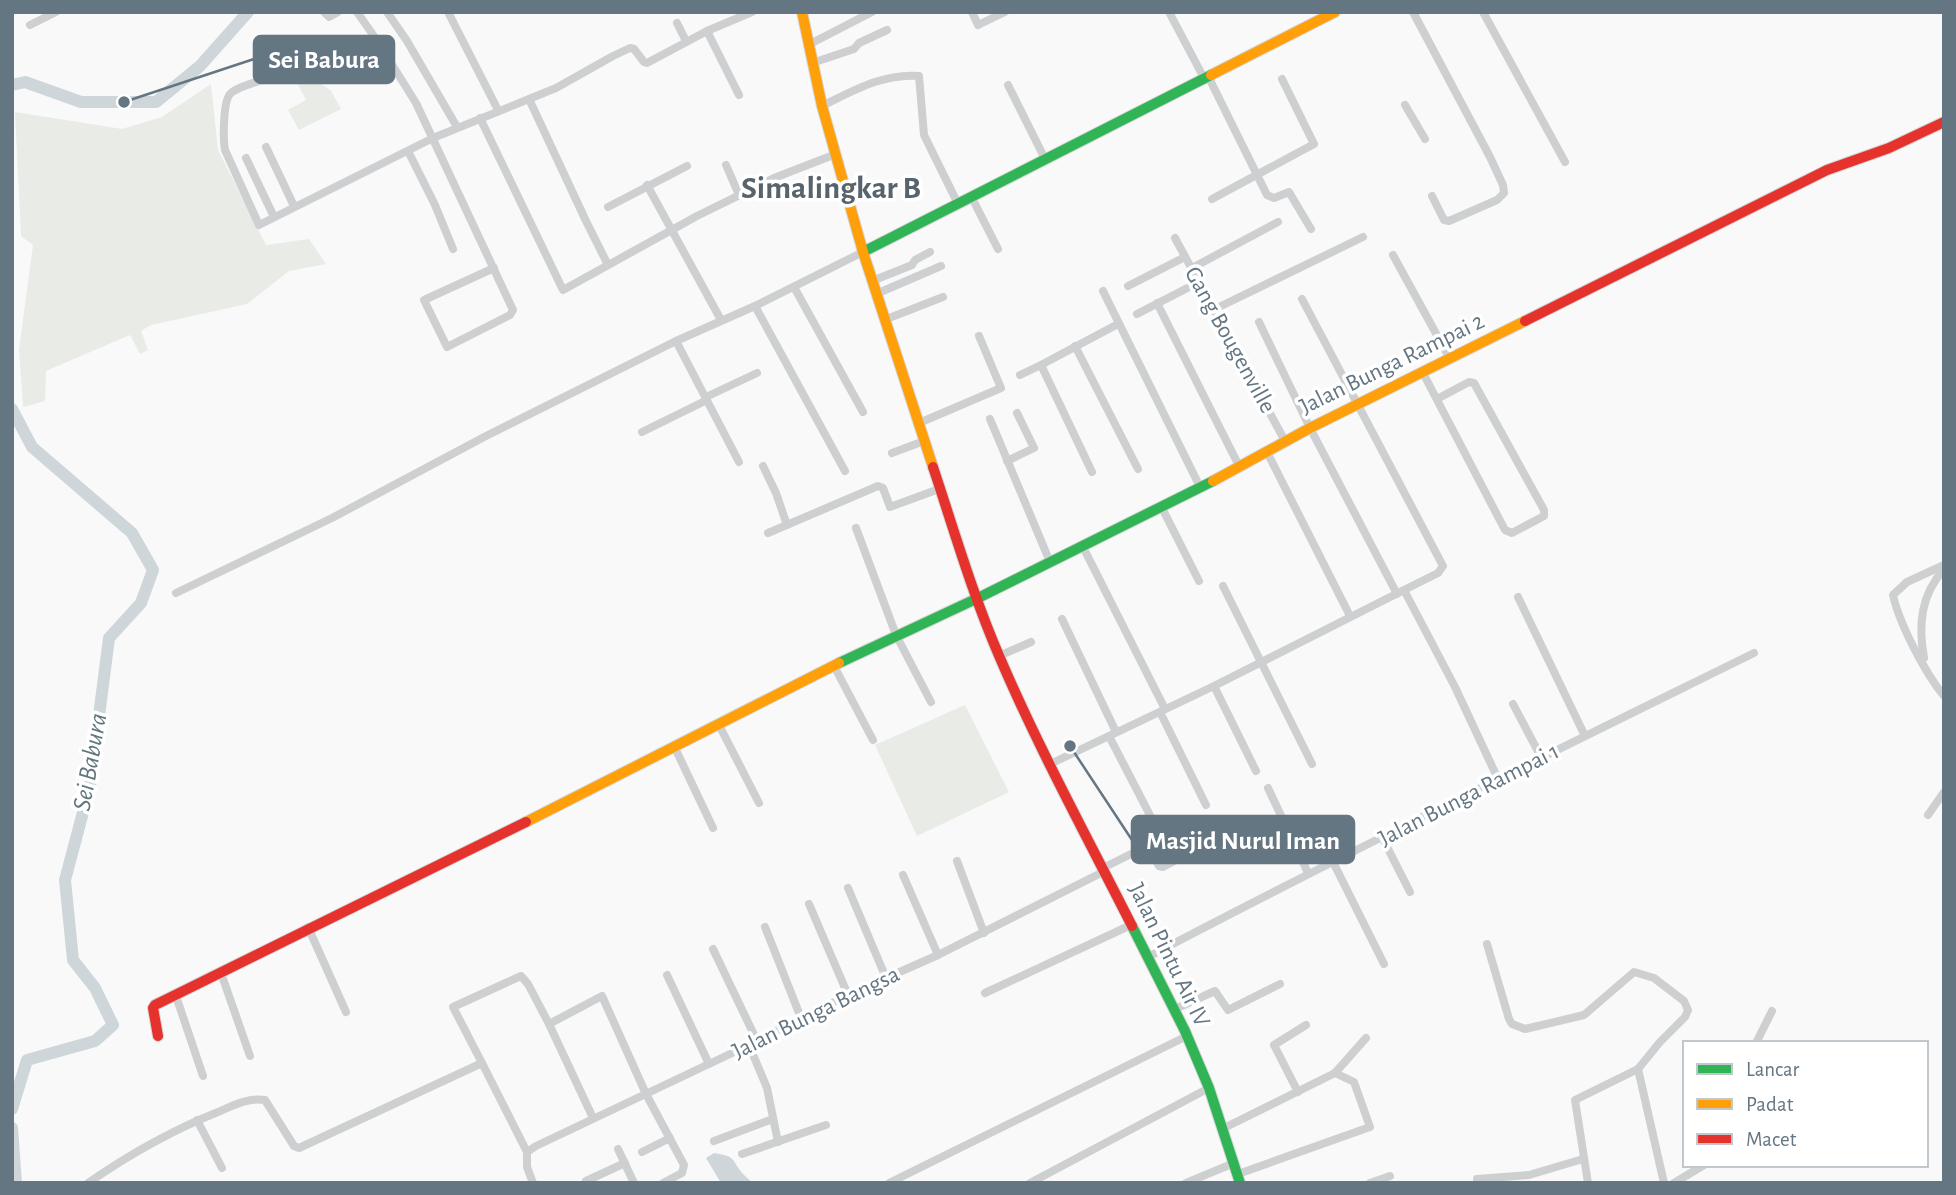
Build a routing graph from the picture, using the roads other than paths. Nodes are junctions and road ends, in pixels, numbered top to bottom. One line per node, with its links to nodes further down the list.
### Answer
1 (56, 12): 18 (street)
2 (324, 12): 3 (street)
3 (338, 12)
4 (356, 12): 36 (street)
5 (387, 12): 35 (street)
6 (448, 12): 32 (street)
7 (752, 12): 16 (street)
8 (802, 12): 22 (street, Jalan Pintu Air IV)
9 (872, 12): 22 (street)
10 (972, 12): 11 (street)
11 (1005, 12)
12 (1169, 12): 24 (street)
13 (1413, 12): 50 (street)
14 (1483, 12): 43 (street)
15 (1330, 13): 24 (street)
16 (730, 16): 20 (street)
17 (677, 23): 21 (street)
18 (30, 25)
19 (887, 30): 23 (street)
20 (707, 31): 21 (street); 28 (street)
21 (686, 41): 29 (street)
22 (808, 45): 23 (street, Jalan Pintu Air IV)
23 (811, 63): 31 (street, Jalan Pintu Air IV)
24 (1207, 79): 42 (street); 46 (street)
25 (1282, 79): 46 (street)
26 (261, 80): 55 (street)
27 (1008, 85): 42 (street)
28 (739, 95)
29 (529, 99): 32 (street); 67 (street)
30 (1405, 105): 37 (street)
31 (822, 106): 40 (street, Jalan Pintu Air IV); 52 (street)
32 (498, 110): 33 (street)
33 (480, 118): 35 (street); 67 (street)
34 (1944, 122): 90 (street, Jalan Bunga Rampai 2)
35 (457, 127): 36 (street)
36 (433, 138): 39 (street); 69 (street)
37 (1425, 139)
38 (266, 147): 53 (street)
39 (408, 151): 53 (street); 61 (street)
40 (836, 154): 48 (street); 63 (street, Jalan Pintu Air IV)
41 (246, 158): 55 (street)
42 (1045, 159): 49 (street)
43 (1565, 162)
44 (726, 165): 48 (street)
45 (687, 166): 47 (street)
46 (1258, 175): 51 (street); 58 (street)
47 (647, 185): 54 (street); 57 (street)
48 (739, 195): 57 (street)
49 (971, 196): 52 (street); 62 (street)
50 (1432, 196)
51 (1212, 199)
52 (958, 204): 63 (street)
53 (295, 206): 55 (street)
54 (608, 207)
55 (274, 217)
56 (1278, 222): 70 (street)
57 (673, 229): 67 (street); 83 (street)
58 (1311, 229)
59 (1363, 237): 81 (street)
60 (1175, 238): 66 (street, Gang Bougenville)
61 (453, 249)
62 (998, 249)
63 (863, 252): 71 (street, Jalan Pintu Air IV); 74 (street)
64 (930, 252): 71 (street)
65 (1393, 256): 90 (street)
66 (1185, 257): 70 (street, Gang Bougenville); 73 (street)
67 (608, 265)
68 (941, 266): 76 (street)
69 (494, 268): 69 (street)
70 (1192, 268): 72 (street, Gang Bougenville)
71 (872, 281): 76 (street, Jalan Pintu Air IV)
72 (1199, 282): 79 (street); 81 (street, Gang Bougenville)
73 (1128, 286)
74 (794, 287): 80 (street); 98 (street)
75 (1103, 291): 86 (street)
76 (876, 294): 84 (street, Jalan Pintu Air IV)
77 (943, 297): 84 (street)
78 (1302, 299): 97 (street)
79 (1157, 303): 82 (street); 111 (street)
80 (755, 306): 83 (street); 113 (street)
81 (1215, 309): 105 (street, Gang Bougenville)
82 (1137, 314)
83 (721, 320): 88 (street)
84 (884, 320): 101 (street, Jalan Pintu Air IV)
85 (1259, 322): 102 (street)
86 (1118, 324): 89 (street); 115 (street)
87 (979, 336): 101 (street)
88 (676, 341): 96 (street); 127 (street)
89 (1075, 346): 91 (street); 112 (street)
90 (1450, 359): 93 (street, Jalan Bunga Rampai 2)
91 (1041, 365): 94 (street); 114 (street)
92 (757, 373): 96 (street)
93 (1423, 373): 95 (street); 97 (street, Jalan Bunga Rampai 2)
94 (1020, 375)
95 (1437, 398): 95 (street)
96 (706, 399): 103 (street); 109 (street)
97 (1358, 405): 102 (street, Jalan Bunga Rampai 2); 126 (street)
98 (863, 412)
99 (1017, 413): 108 (street)
100 (990, 419): 108 (street)
101 (919, 423): 104 (street, Jalan Pintu Air IV)
102 (1310, 428): 105 (street, Jalan Bunga Rampai 2); 126 (street)
103 (642, 432)
104 (924, 441): 107 (street); 116 (street, Jalan Pintu Air IV)
105 (1285, 441): 106 (street, Jalan Bunga Rampai 2)
106 (1266, 452): 111 (street, Jalan Bunga Rampai 2); 130 (street)
107 (892, 453)
108 (1007, 461): 122 (street)
109 (739, 462)
110 (762, 466): 118 (street)
111 (1239, 466): 115 (street, Jalan Bunga Rampai 2)
112 (1138, 469)
113 (845, 471)
114 (1092, 472)
115 (1200, 487): 117 (street, Jalan Bunga Rampai 2)
116 (939, 489): 118 (street); 129 (street, Jalan Pintu Air IV)
117 (1161, 506): 121 (street, Jalan Bunga Rampai 2); 124 (street)
118 (787, 526): 120 (street)
119 (856, 528): 134 (street)
120 (768, 533)
121 (1082, 545): 122 (street, Jalan Bunga Rampai 2); 146 (street)
122 (1050, 562): 129 (street, Jalan Bunga Rampai 2)
123 (1944, 567): 131 (street); 133 (street)
124 (1199, 581)
125 (1223, 586): 138 (street)
126 (1400, 592): 130 (street); 156 (street)
127 (176, 593)
128 (1518, 597): 149 (street)
129 (978, 598): 134 (street, Jalan Bunga Rampai 2); 137 (street, Jalan Pintu Air IV)
130 (1350, 616): 138 (street)
131 (1921, 618): 133 (street); 140 (street)
132 (1062, 619): 148 (street)
133 (1902, 622): 140 (street)
134 (896, 635): 139 (street, Jalan Bunga Rampai 2); 143 (street)
135 (1031, 642): 137 (street)
136 (1754, 653): 149 (street, Jalan Bunga Rampai 1)
137 (999, 656): 153 (street, Jalan Pintu Air IV)
138 (1260, 662): 141 (street); 154 (street)
139 (834, 666): 147 (street, Jalan Bunga Rampai 2); 150 (street)
140 (1925, 666): 142 (street)
141 (1214, 686): 146 (street); 155 (street)
142 (1941, 692): 145 (street)
143 (931, 702)
144 (1513, 704): 152 (street)
145 (1944, 707)
146 (1162, 710): 148 (street); 161 (street)
147 (719, 725): 151 (street, Jalan Bunga Rampai 2); 160 (street)
148 (1113, 734): 153 (street); 163 (street)
149 (1585, 736): 152 (street, Jalan Bunga Rampai 1)
150 (873, 740)
151 (675, 748): 164 (street); 176 (street, Jalan Bunga Rampai 2)
152 (1541, 757): 156 (street, Jalan Bunga Rampai 1)
153 (1050, 764): 169 (street, Jalan Pintu Air IV)
154 (1312, 764)
155 (1256, 771)
156 (1497, 779): 166 (street, Jalan Bunga Rampai 1)
157 (1944, 785): 159 (street)
158 (1268, 788): 170 (street)
159 (1942, 794): 162 (street)
160 (759, 803)
161 (1206, 805)
162 (1928, 814)
163 (1154, 823)
164 (713, 828)
165 (1216, 839): 169 (street, Jalan Bunga Bangsa)
166 (1383, 839): 168 (street, Jalan Bunga Rampai 1); 173 (street)
167 (957, 861): 178 (street)
168 (1333, 862): 170 (street, Jalan Bunga Rampai 1); 183 (street)
169 (1104, 870): 175 (street, Jalan Pintu Air IV); 178 (street, Jalan Bunga Bangsa)
170 (1308, 873): 182 (street, Jalan Bunga Rampai 1)
171 (903, 875): 181 (street)
172 (848, 888): 186 (street)
173 (1410, 892)
174 (810, 904): 189 (street)
175 (1131, 925): 182 (street, Jalan Pintu Air IV); 188 (street)
176 (309, 927): 184 (street, Jalan Bunga Rampai 2); 193 (street)
177 (765, 927): 194 (street)
178 (984, 933): 181 (street, Jalan Bunga Bangsa)
179 (1487, 944): 205 (street)
180 (713, 949): 201 (street)
181 (938, 955): 186 (street, Jalan Bunga Bangsa)
182 (1148, 957): 191 (street, Jalan Pintu Air IV)
183 (1384, 964)
184 (221, 973): 190 (street, Jalan Bunga Rampai 2); 202 (street)
185 (667, 975): 204 (street)
186 (886, 978): 189 (street, Jalan Bunga Bangsa)
187 (1280, 984): 191 (street)
188 (985, 993)
189 (848, 995): 194 (street, Jalan Bunga Bangsa)
190 (176, 996): 197 (street, Jalan Bunga Rampai 2); 207 (street)
191 (1175, 1009): 198 (street, Jalan Pintu Air IV)
192 (1772, 1011): 200 (street)
193 (346, 1012)
194 (801, 1018): 201 (street, Jalan Bunga Bangsa)
195 (549, 1024): 203 (street); 210 (street); 211 (street)
196 (1306, 1025): 209 (street)
197 (158, 1036)
198 (1187, 1036): 208 (street, Jalan Pintu Air IV); 235 (street)
199 (1366, 1038): 206 (street)
200 (1757, 1041)
201 (753, 1043): 204 (street, Jalan Bunga Bangsa); 212 (street)
202 (250, 1056)
203 (482, 1063): 213 (street); 220 (street)
204 (709, 1065): 210 (street, Jalan Bunga Bangsa)
205 (1638, 1069): 223 (street); 240 (street)
206 (1335, 1073): 209 (street); 227 (street)
207 (203, 1076)
208 (1209, 1088): 215 (street, Jalan Pintu Air IV); 236 (street)
209 (1298, 1091): 215 (street)
210 (646, 1094): 211 (street, Jalan Bunga Bangsa); 216 (street)
211 (593, 1118): 220 (street, Jalan Bunga Bangsa)
212 (773, 1119): 217 (street); 218 (street)
213 (197, 1120): 226 (street); 231 (street)
214 (826, 1125): 218 (street)
215 (1222, 1129): 227 (street, Jalan Pintu Air IV)
216 (670, 1138): 221 (street); 234 (street)
217 (714, 1141)
218 (778, 1142): 222 (street)
219 (618, 1149): 224 (street)
220 (527, 1152): 232 (street)
221 (642, 1152)
222 (742, 1154)
223 (1583, 1159): 229 (street); 239 (street)
224 (625, 1163): 230 (street); 233 (street)
225 (1701, 1167): 241 (street)
226 (222, 1168)
227 (1237, 1173): 237 (street)
228 (1390, 1176): 238 (street)
229 (1477, 1179)
230 (586, 1181)
231 (88, 1183)
232 (533, 1183)
233 (634, 1183)
234 (663, 1183)
235 (889, 1183)
236 (1030, 1183)
237 (1186, 1183)
238 (1370, 1183)
239 (1588, 1183)
240 (1664, 1183)
241 (1674, 1183)

